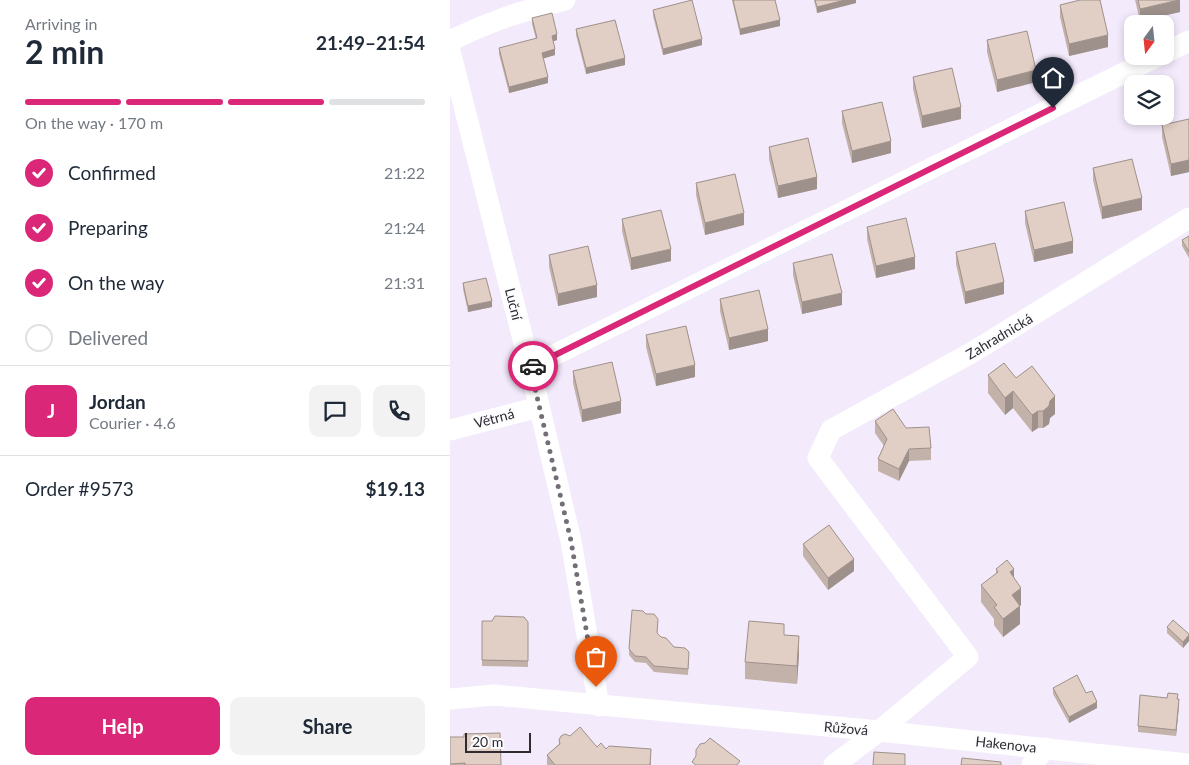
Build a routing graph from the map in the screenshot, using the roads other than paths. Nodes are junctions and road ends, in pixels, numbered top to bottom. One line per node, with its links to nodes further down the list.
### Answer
1 (565, 0): 2 (street)
2 (522, 5): 3 (street)
3 (450, 41)
4 (1189, 41): 5 (street)
5 (1174, 48)
6 (450, 51): 9 (street, Luční)
7 (1140, 65): 9 (street)
8 (1189, 218): 12 (street, Zahradnická)
9 (530, 367): 10 (street, Luční)
10 (539, 407): 11 (street, Větrná); 14 (street, Luční)
11 (450, 430)
12 (818, 458): 15 (street, Růžová)
13 (450, 699): 14 (street, Růžová)
14 (599, 706): 15 (street, Růžová)
15 (879, 732): 16 (street, Hakenova); 18 (street)
16 (1038, 757): 17 (street, Hakenova)
17 (1189, 764)
18 (834, 765)

